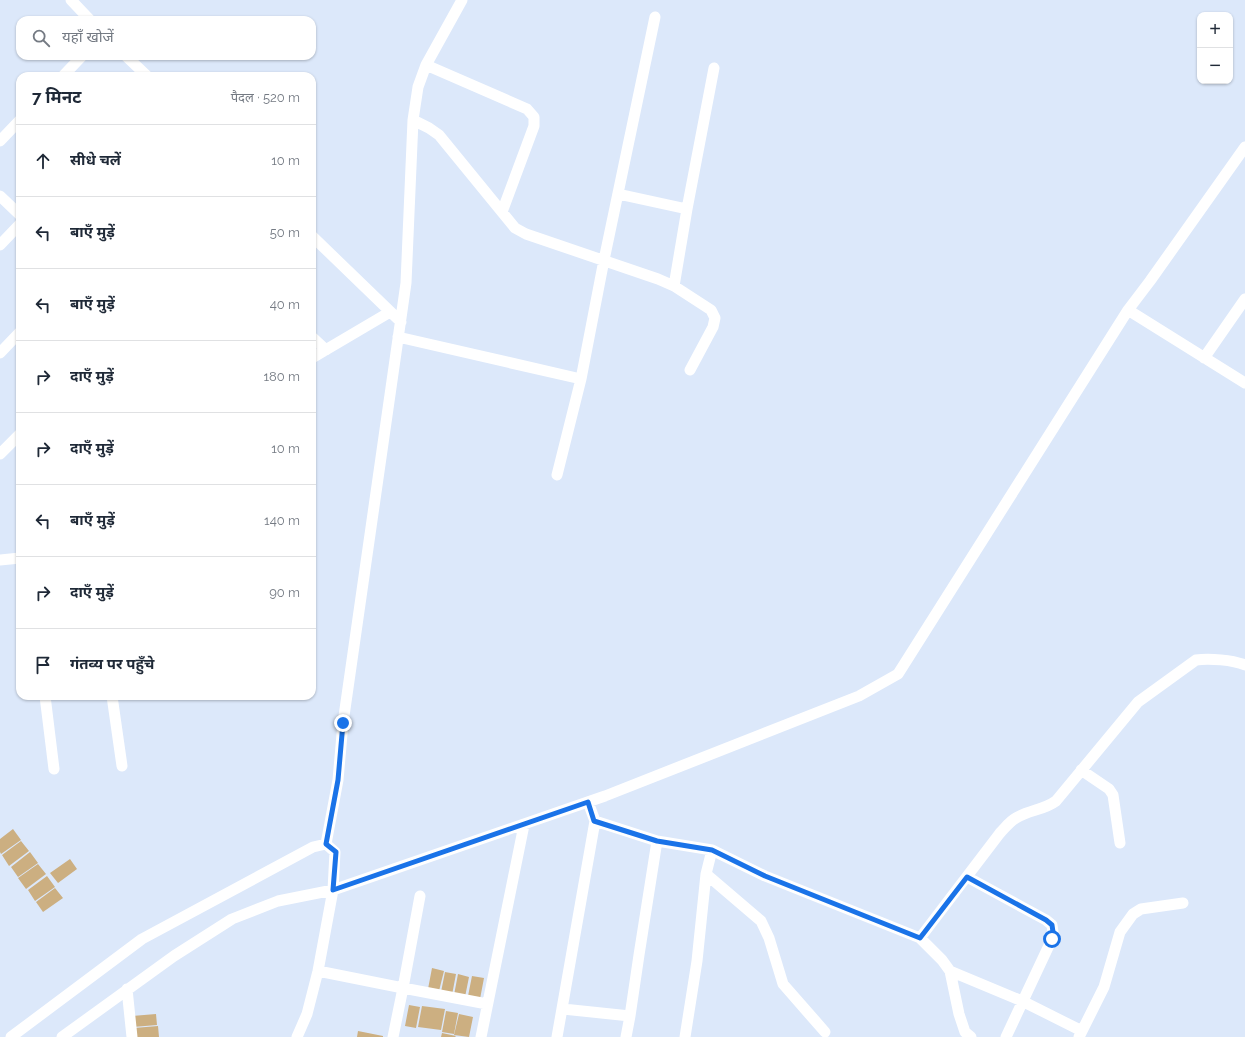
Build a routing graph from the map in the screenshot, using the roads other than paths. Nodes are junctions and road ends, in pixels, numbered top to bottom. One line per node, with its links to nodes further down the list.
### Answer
1 (71, 0): 3 (street)
2 (462, 0): 7 (street)
3 (86, 16)
4 (655, 17): 15 (street)
5 (78, 60): 9 (street)
6 (130, 60): 10 (street)
7 (426, 65): 11 (street); 19 (street)
8 (714, 68): 17 (street)
9 (67, 72)
10 (142, 72)
11 (413, 120): 19 (street); 28 (street)
12 (16, 124): 13 (street)
13 (0, 141)
14 (1245, 147): 26 (street)
15 (618, 194): 17 (street); 23 (street)
16 (0, 196): 18 (street)
17 (687, 208): 24 (street)
18 (16, 211)
19 (502, 212): 23 (street)
20 (16, 228): 22 (street)
21 (316, 240): 27 (street)
22 (0, 245)
23 (604, 260): 24 (street); 37 (street)
24 (674, 286): 36 (street)
25 (1245, 299): 35 (street)
26 (1128, 310): 35 (street); 50 (street)
27 (390, 312): 28 (street); 32 (street)
28 (401, 322): 30 (street)
29 (16, 336): 33 (street)
30 (398, 337): 37 (street); 55 (street)
31 (316, 341): 32 (street)
32 (326, 350): 34 (street)
33 (0, 353)
34 (316, 356)
35 (1204, 358): 38 (street)
36 (690, 370)
37 (581, 379): 41 (street)
38 (1245, 383)
39 (16, 438): 40 (street)
40 (0, 454)
41 (557, 475)
42 (16, 558): 43 (street)
43 (0, 560)
44 (1245, 665): 49 (street)
45 (45, 700): 48 (street)
46 (113, 700): 47 (street)
47 (122, 766)
48 (54, 769)
49 (1081, 770): 54 (street); 58 (street)
50 (588, 802): 51 (street); 52 (street)
51 (594, 821): 53 (street); 69 (street)
52 (524, 825): 59 (street); 68 (street)
53 (657, 841): 56 (street); 70 (street)
54 (1120, 843)
55 (326, 844): 59 (street); 73 (street)
56 (712, 850): 57 (street); 62 (street)
57 (706, 874): 71 (street); 81 (street)
58 (967, 877): 62 (street); 67 (street)
59 (333, 890): 63 (street); 66 (street)
60 (420, 896): 65 (street)
61 (1183, 904): 72 (street)
62 (920, 938): 64 (street)
63 (318, 971): 65 (street); 76 (street)
64 (950, 971): 67 (street); 82 (street)
65 (403, 988): 68 (street); 77 (street)
66 (127, 989): 74 (street); 75 (street)
67 (1022, 1001): 72 (street); 83 (street)
68 (487, 1004): 78 (street)
69 (563, 1009): 70 (street); 79 (street)
70 (630, 1016): 80 (street)
71 (824, 1032)
72 (1081, 1034)
73 (11, 1037)
74 (62, 1037)
75 (132, 1037)
76 (297, 1037)
77 (393, 1037)
78 (481, 1037)
79 (557, 1037)
80 (626, 1037)
81 (685, 1037)
82 (971, 1037)
83 (1006, 1037)

